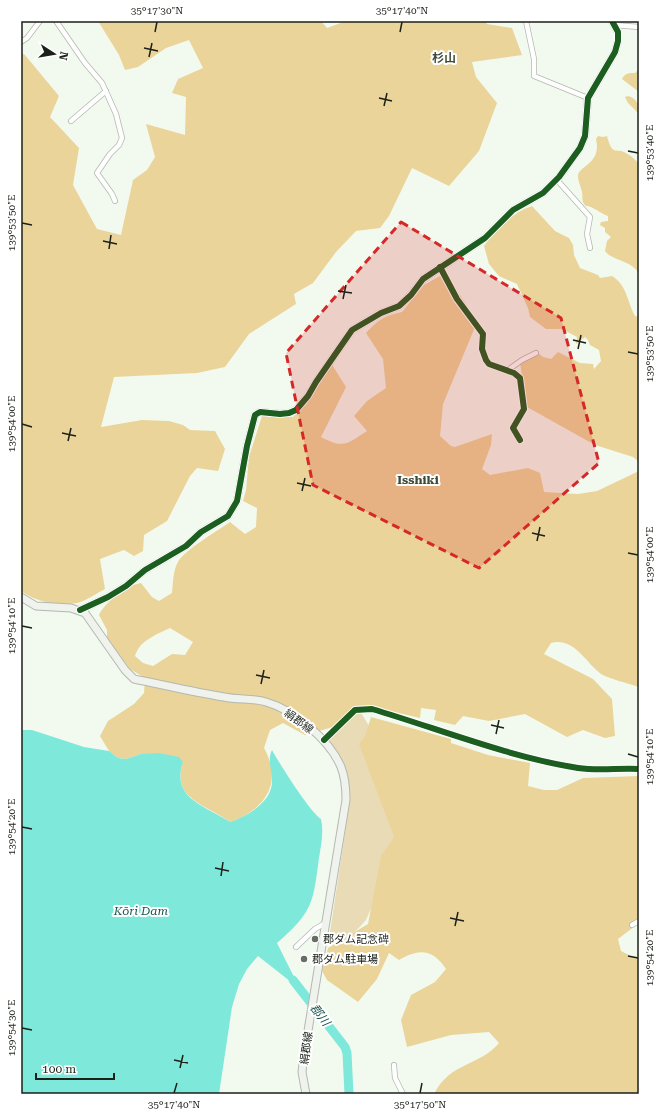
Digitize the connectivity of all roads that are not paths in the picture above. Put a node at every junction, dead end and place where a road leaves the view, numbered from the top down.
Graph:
1 (40, 21) edge
2 (56, 21) edge
3 (526, 21) edge
4 (613, 23) edge
5 (639, 27) edge
6 (21, 42) edge
7 (106, 91) junction
8 (588, 98) junction
9 (71, 121) dead end
10 (557, 180) junction
11 (115, 201) dead end
12 (590, 248) dead end
13 (440, 267) junction
14 (536, 353) dead end
15 (508, 370) junction
16 (520, 440) dead end
17 (21, 597) edge
18 (80, 610) junction
19 (324, 740) junction
20 (639, 769) edge
21 (639, 921) edge
22 (327, 922) junction
23 (632, 925) dead end
24 (296, 947) dead end
25 (394, 1065) dead end
26 (306, 1094) edge
27 (403, 1094) edge

1 - 6 street
2 - 7 street
3 - 8 street
4 - 5 street
4 - 8 street
7 - 9 street
7 - 11 street
8 - 10 street
10 - 12 street
10 - 13 street
13 - 15 street
13 - 18 street
14 - 15 street
15 - 16 street
17 - 18 main road
18 - 19 main road, 絹郡線
19 - 20 street
19 - 22 main road, 絹郡線
21 - 23 street
22 - 24 street
22 - 26 main road, 絹郡線
25 - 27 street

